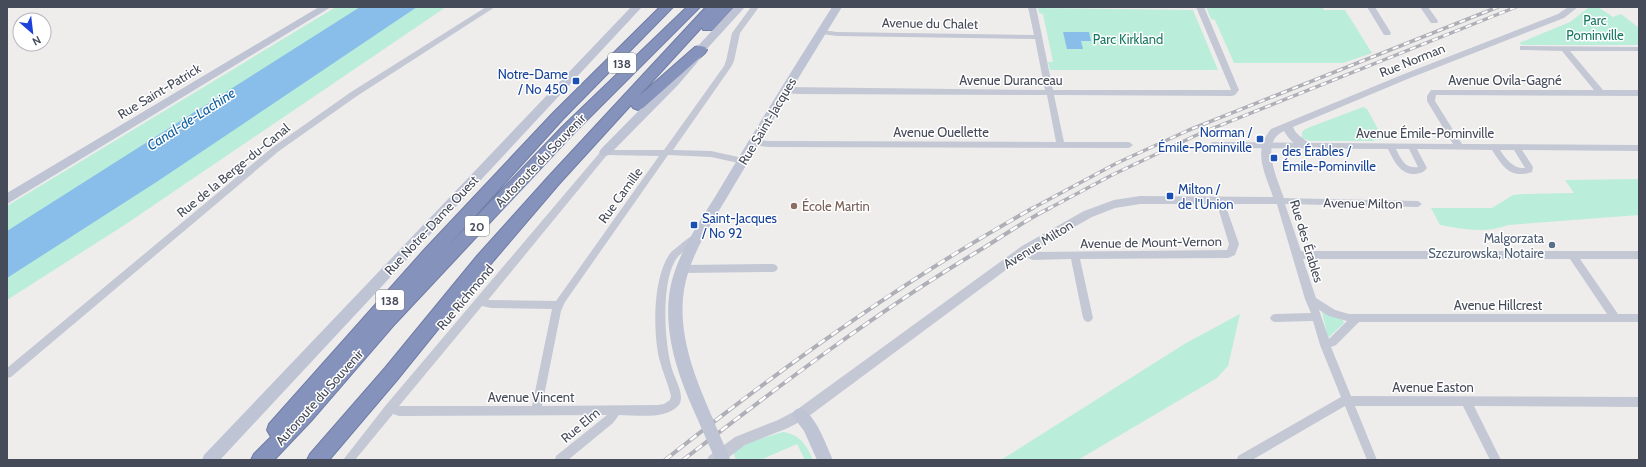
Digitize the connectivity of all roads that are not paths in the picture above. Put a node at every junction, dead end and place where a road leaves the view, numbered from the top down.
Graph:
1 (326, 7) edge
2 (491, 7) edge
3 (637, 7) edge
4 (667, 7) edge
5 (678, 7) edge
6 (694, 7) edge
7 (740, 7) edge
8 (754, 7) edge
9 (837, 7) edge
10 (1032, 7) edge
11 (1200, 7) edge
12 (1371, 7) edge
13 (1424, 7) edge
14 (1574, 7) edge
15 (721, 9) edge
16 (1434, 21) dead end
17 (822, 32) junction
18 (1387, 33) dead end
19 (1038, 37) junction
20 (1523, 48) dead end
21 (1564, 48) junction
22 (1639, 49) edge
23 (700, 50) junction
24 (786, 90) junction
25 (1049, 92) junction
26 (1600, 92) junction
27 (1639, 93) edge
28 (638, 105) junction
29 (1287, 124) junction
30 (753, 142) junction
31 (1061, 145) junction
32 (1129, 145) dead end
33 (1212, 145) dead end
34 (1266, 145) junction
35 (1305, 145) junction
36 (1390, 146) junction
37 (1411, 146) junction
38 (1459, 146) junction
39 (1494, 147) junction
40 (1516, 147) junction
41 (1639, 148) edge
42 (605, 152) junction
43 (666, 153) junction
44 (743, 161) junction
45 (488, 193) junction
46 (7, 199) edge
47 (1220, 201) junction
48 (1280, 201) junction
49 (1418, 204) dead end
50 (698, 236) junction
51 (1023, 252) junction
52 (1296, 255) junction
53 (1573, 255) junction
54 (1639, 255) edge
55 (1075, 256) junction
56 (773, 268) dead end
57 (682, 269) junction
58 (1310, 299) junction
59 (479, 302) junction
60 (558, 305) junction
61 (1315, 317) junction
62 (1088, 318) dead end
63 (1275, 318) dead end
64 (1357, 318) junction
65 (1615, 318) junction
66 (1639, 318) edge
67 (1325, 345) junction
68 (7, 374) edge
69 (391, 374) junction
70 (1347, 401) junction
71 (1466, 401) junction
72 (1639, 402) edge
73 (671, 406) joint
74 (390, 408) junction
75 (616, 410) junction
76 (536, 411) junction
77 (800, 415) junction
78 (210, 460) edge
79 (250, 460) edge
80 (261, 460) edge
81 (316, 460) edge
82 (348, 460) edge
83 (560, 460) edge
84 (714, 460) edge
85 (723, 460) edge
86 (825, 460) edge
87 (1242, 460) edge
88 (1372, 460) edge
89 (1496, 460) edge

1 - 46 main road, Rue Saint-Patrick
2 - 68 street, Rue de la Berge-du-Canal
3 - 78 main road, Rue Notre-Dame Ouest
4 - 45 highway
5 - 45 highway, 138
6 - 80 highway, Autoroute du Souvenir / 20
7 - 23 main road
8 - 43 street, Rue Camille
9 - 17 main road, Rue Saint-Jacques
10 - 19 street
11 - 25 street, Avenue Duranceau
12 - 18 street
13 - 16 street
14 - 29 street, Rue Norman
15 - 28 highway
15 - 69 highway, Autoroute du Souvenir / 20
17 - 19 street, Avenue du Chalet
17 - 24 main road, Rue Saint-Jacques
19 - 25 street
20 - 21 street
21 - 22 street
21 - 26 street
23 - 28 highway
23 - 42 main road
24 - 25 street, Avenue Duranceau
24 - 30 main road, Rue Saint-Jacques
25 - 31 street
26 - 27 street, Avenue Ovila-Gagné
26 - 38 street, Avenue Ovila-Gagné
28 - 69 highway
29 - 34 street, Rue Norman
29 - 35 street
30 - 31 street, Avenue Ouellette
30 - 44 main road, Rue Saint-Jacques
31 - 32 street, Avenue Ouellette
33 - 34 street, Avenue Émile-Pominville
34 - 35 street, Avenue Émile-Pominville
34 - 48 street, Rue des Érables
35 - 36 street, Avenue Émile-Pominville
36 - 37 street, Avenue Émile-Pominville
36 - 37 street
37 - 38 street, Avenue Émile-Pominville
38 - 39 street, Avenue Émile-Pominville
39 - 40 street, Avenue Émile-Pominville
39 - 40 street
40 - 41 street, Avenue Émile-Pominville
42 - 43 street
42 - 59 street, Rue Richmond
43 - 44 street
43 - 60 street, Rue Camille
44 - 50 main road, Rue Saint-Jacques
45 - 79 highway, 138
47 - 48 street, Avenue Milton
47 - 51 street, Avenue Milton
47 - 55 street, Avenue de Mount-Vernon
48 - 49 street, Avenue Milton
48 - 52 street, Rue des Érables
50 - 57 main road, Rue Saint-Jacques
50 - 73 street, Rue Saint-Jacques
51 - 55 street, Avenue de Mount-Vernon
51 - 77 street, Avenue Milton
52 - 53 street
52 - 58 street, Rue des Érables
53 - 54 street
53 - 65 street
55 - 62 street
56 - 57 street
57 - 85 main road, Rue Saint-Jacques, bridge
58 - 61 street, Rue des Érables
58 - 64 street, Avenue Hillcrest
59 - 60 street
59 - 74 street, Rue Richmond
60 - 76 street, Rue Camille
61 - 63 street
61 - 67 street, Rue des Érables
64 - 65 street, Avenue Hillcrest
64 - 67 street
65 - 66 street, Avenue Hillcrest
67 - 70 street, Rue des Érables
69 - 81 highway, Autoroute du Souvenir / 20
70 - 71 street, Avenue Easton
70 - 87 street, Avenue Easton
70 - 88 street, Rue des Érables
71 - 72 street, Avenue Easton
71 - 89 street
73 - 75 street, Avenue Vincent
74 - 76 street, Avenue Vincent
74 - 82 street, Rue Richmond
75 - 76 street, Avenue Vincent
75 - 83 street, Rue Elm
77 - 84 street, Avenue Milton
77 - 86 main road

